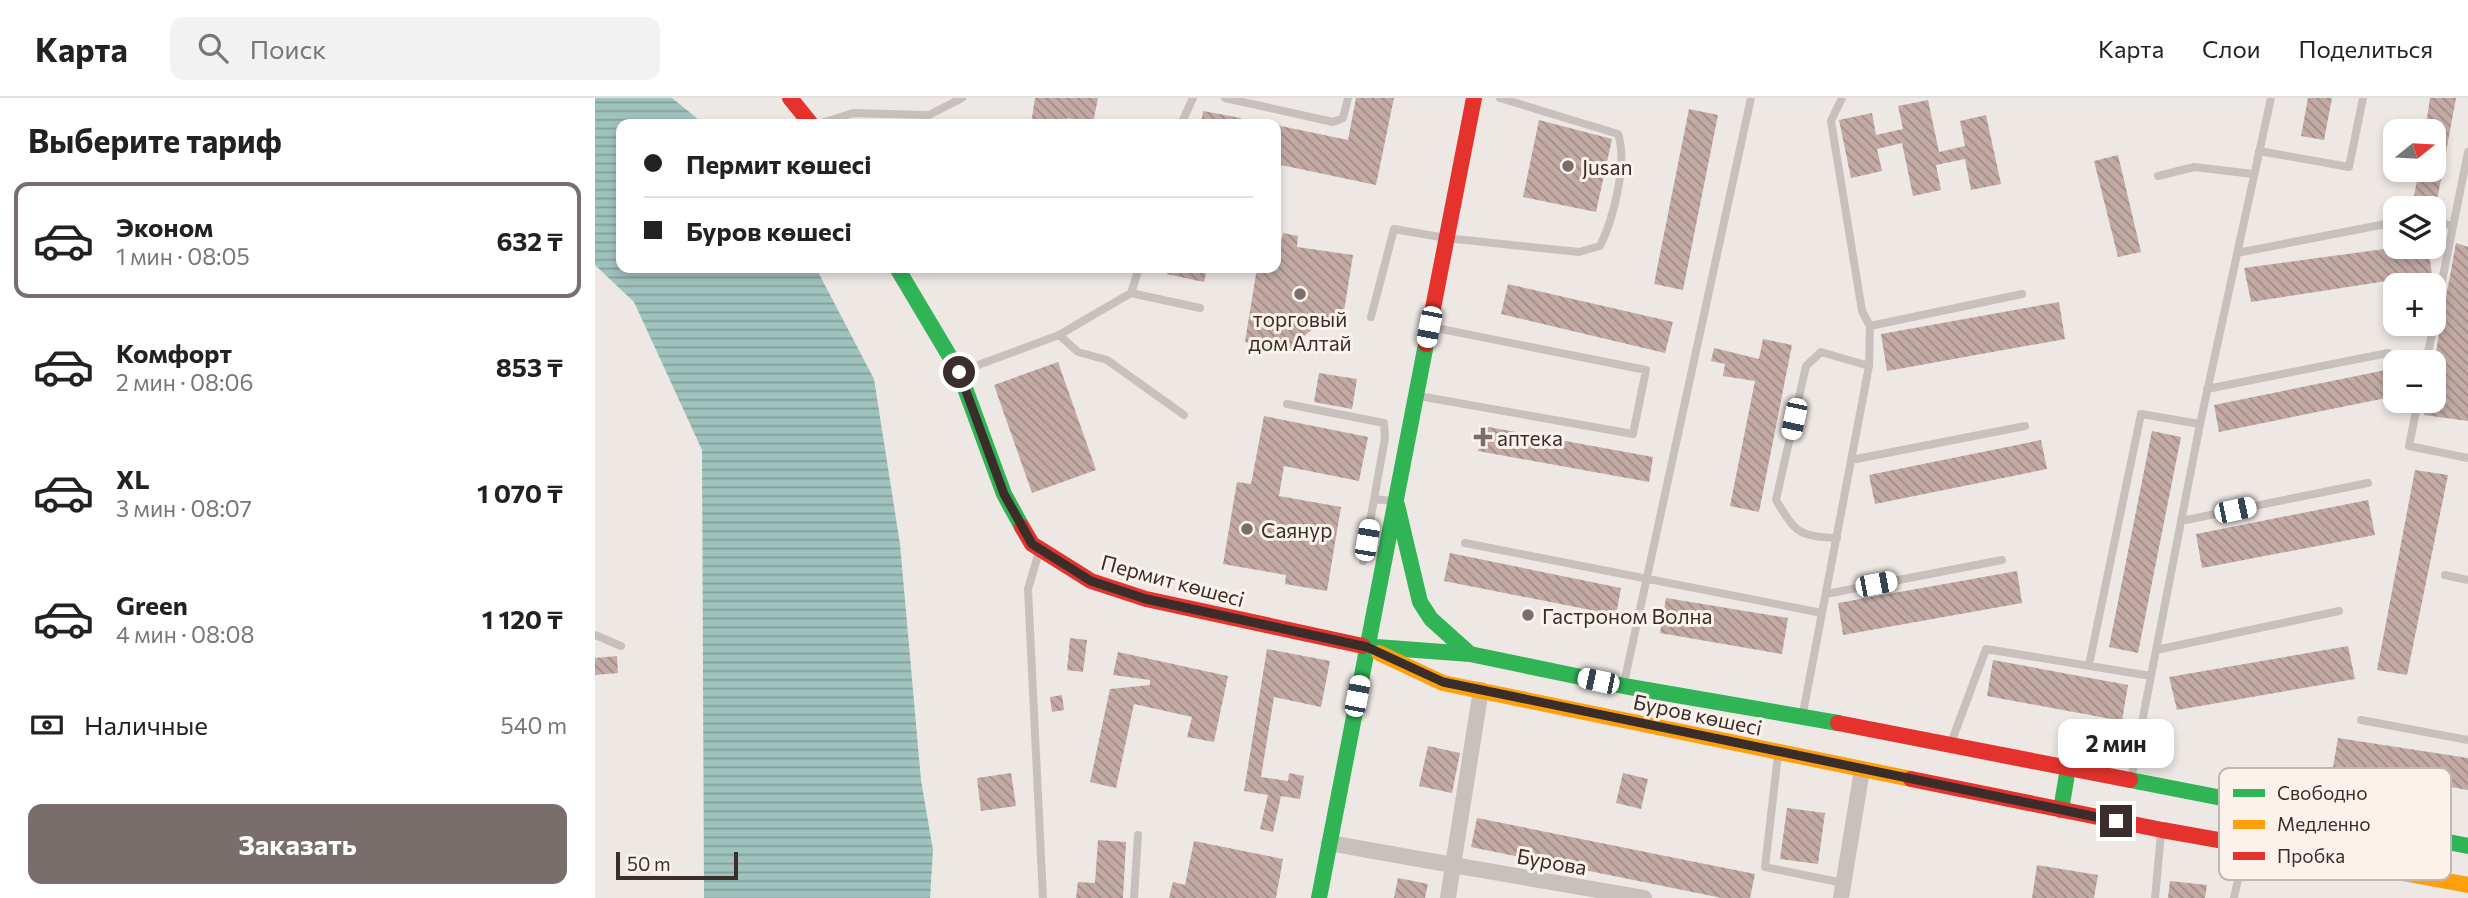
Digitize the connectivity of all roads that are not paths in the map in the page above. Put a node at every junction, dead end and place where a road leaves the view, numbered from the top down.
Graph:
1 (790, 98) edge
2 (962, 98) edge
3 (1193, 98) edge
4 (1225, 98) edge
5 (1348, 98) edge
6 (1474, 98) edge
7 (1500, 98) edge
8 (1752, 98) edge
9 (1842, 98) edge
10 (2271, 98) edge
11 (2363, 98) edge
12 (807, 119) edge
13 (834, 119) edge
14 (1183, 119) edge
15 (2259, 151) junction
16 (2468, 152) edge
17 (2253, 174) junction
18 (2158, 176) dead end
19 (2446, 224) edge
20 (2383, 225) edge
21 (2453, 226) junction
22 (1446, 238) junction
23 (2237, 253) junction
24 (900, 273) edge
25 (1137, 273) edge
26 (2444, 273) edge
27 (1131, 293) junction
28 (2022, 295) dead end
29 (1200, 308) dead end
30 (1371, 317) dead end
31 (1870, 326) junction
32 (1429, 327) junction
33 (1059, 335) junction
34 (2383, 354) edge
35 (1869, 366) junction
36 (959, 372) junction
37 (2207, 389) junction
38 (1416, 395) junction
39 (1287, 404) dead end
40 (2416, 413) edge
41 (1184, 415) dead end
42 (2200, 424) junction
43 (2025, 426) dead end
44 (2468, 458) edge
45 (1851, 460) junction
46 (2368, 484) dead end
47 (1374, 499) junction
48 (1395, 502) junction
49 (2181, 521) junction
50 (1837, 538) junction
51 (1465, 543) dead end
52 (1040, 549) junction
53 (2002, 560) dead end
54 (1363, 561) dead end
55 (2445, 575) dead end
56 (1646, 578) junction
57 (2468, 580) edge
58 (1826, 594) junction
59 (2339, 611) dead end
60 (1822, 614) junction
61 (595, 635) edge
62 (621, 646) dead end
63 (1367, 647) junction
64 (2156, 650) junction
65 (1469, 654) junction
66 (2089, 665) junction
67 (2151, 676) junction
68 (1623, 686) junction
69 (1481, 690) junction
70 (1803, 716) junction
71 (2361, 720) dead end
72 (2468, 740) edge
73 (1949, 746) junction
74 (1779, 752) junction
75 (2068, 768) junction
76 (1862, 770) junction
77 (2131, 779) junction
78 (2219, 796) edge
79 (2061, 810) junction
80 (2162, 830) junction
81 (1138, 835) dead end
82 (2219, 841) edge
83 (1329, 843) junction
84 (1453, 865) junction
85 (2238, 880) edge
86 (2439, 880) edge
87 (2468, 885) edge
88 (1842, 890) edge
89 (1622, 896) edge
90 (1043, 898) edge
91 (1134, 898) edge
92 (1318, 898) edge
93 (1448, 898) edge
94 (1644, 898) edge
95 (2155, 898) edge
96 (2234, 898) edge

1 - 12 main road
2 - 13 lane
3 - 14 lane
4 - 5 lane
6 - 22 main road
7 - 22 lane
8 - 56 lane
9 - 31 lane
10 - 15 lane
11 - 15 lane
15 - 17 lane
16 - 21 lane
17 - 18 lane
17 - 23 lane
19 - 21 lane
20 - 23 lane
21 - 26 lane
22 - 30 lane
22 - 32 main road
23 - 37 lane
24 - 36 main road, Пермит көшесі
25 - 27 lane
27 - 29 lane
27 - 33 lane
28 - 31 lane
31 - 35 lane
32 - 38 main road
32 - 38 lane
33 - 36 lane
33 - 41 lane
34 - 37 lane
35 - 45 lane
35 - 50 lane
36 - 52 main road, Пермит көшесі
37 - 42 lane
38 - 48 main road
39 - 47 lane
40 - 44 lane
42 - 49 lane
42 - 66 lane
43 - 45 lane
45 - 50 lane
46 - 49 lane
47 - 48 lane
47 - 54 lane
48 - 63 main road
48 - 65 main road
49 - 64 lane
50 - 58 lane
51 - 56 lane
52 - 63 main road, Пермит көшесі
52 - 90 lane
53 - 58 lane
55 - 57 lane
56 - 60 lane
56 - 68 lane
58 - 60 lane
59 - 64 lane
60 - 70 lane
61 - 62 lane
63 - 65 main road, Буров көшесі
63 - 69 main road, Буров көшесі
63 - 83 main road
64 - 67 lane
65 - 68 main road, Буров көшесі
66 - 67 lane
66 - 73 lane
67 - 77 lane
68 - 70 main road, Буров көшесі
69 - 74 main road, Буров көшесі
69 - 84 street
70 - 73 main road, Буров көшесі
71 - 72 lane
73 - 75 main road, Буров көшесі
74 - 76 main road, Буров көшесі
74 - 88 lane
75 - 77 main road, Буров көшесі
75 - 79 main road
76 - 79 main road, Буров көшесі
76 - 88 street
77 - 78 main road, Буров көшесі
79 - 80 main road, Буров көшесі
80 - 82 main road, Буров көшесі
80 - 95 lane
81 - 91 lane
83 - 84 street, Бурова
83 - 92 main road
84 - 89 street, Бурова
84 - 93 street
85 - 96 lane
86 - 87 main road, Буров көшесі
89 - 94 street, Бурова

